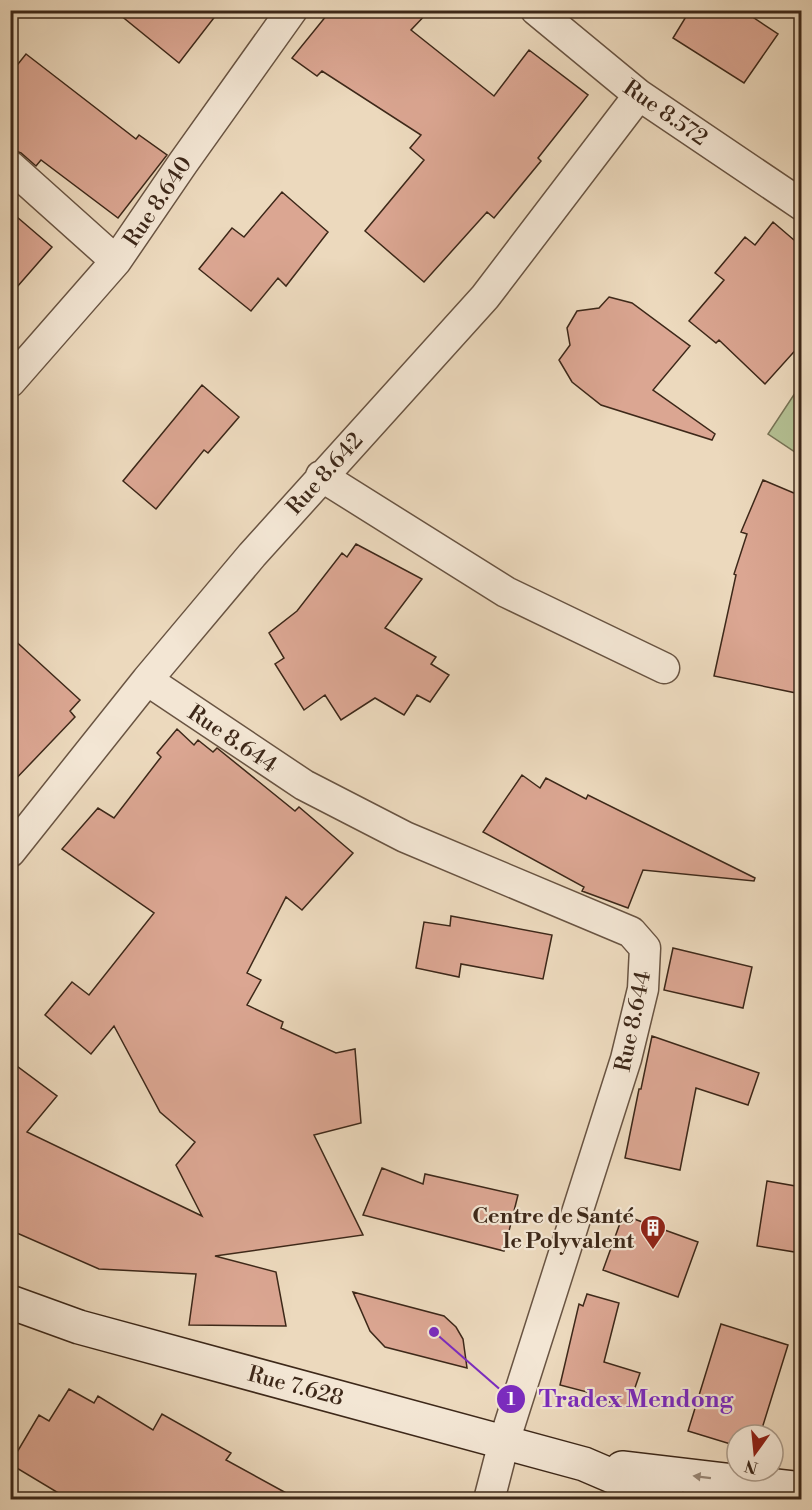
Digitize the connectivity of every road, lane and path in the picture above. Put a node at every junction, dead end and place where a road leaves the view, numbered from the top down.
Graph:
1 (292, 10) edge
2 (536, 10) edge
3 (639, 95) junction
4 (10, 166) edge
5 (801, 205) edge
6 (116, 261) junction
7 (10, 382) edge
8 (321, 476) junction
9 (664, 668) dead end
10 (147, 680) junction
11 (10, 852) edge
12 (10, 1302) edge
13 (504, 1442) junction
14 (584, 1464) junction
15 (801, 1489) edge
16 (489, 1500) edge
17 (668, 1500) edge

1 - 6 street, Rue 8.640
2 - 3 street, Rue 8.572
3 - 5 street, Rue 8.572
3 - 8 street, Rue 8.642
4 - 6 street
6 - 7 street, Rue 8.640
8 - 9 street
8 - 10 street, Rue 8.642
10 - 11 street, Rue 8.642
10 - 13 street, Rue 8.644
12 - 13 main road, Rue 7.628
13 - 14 main road, Rue 7.628
13 - 16 street, Rue 8.644
15 -> 14 main road, Rue 7.628
14 - 17 main road, Rue 7.628

